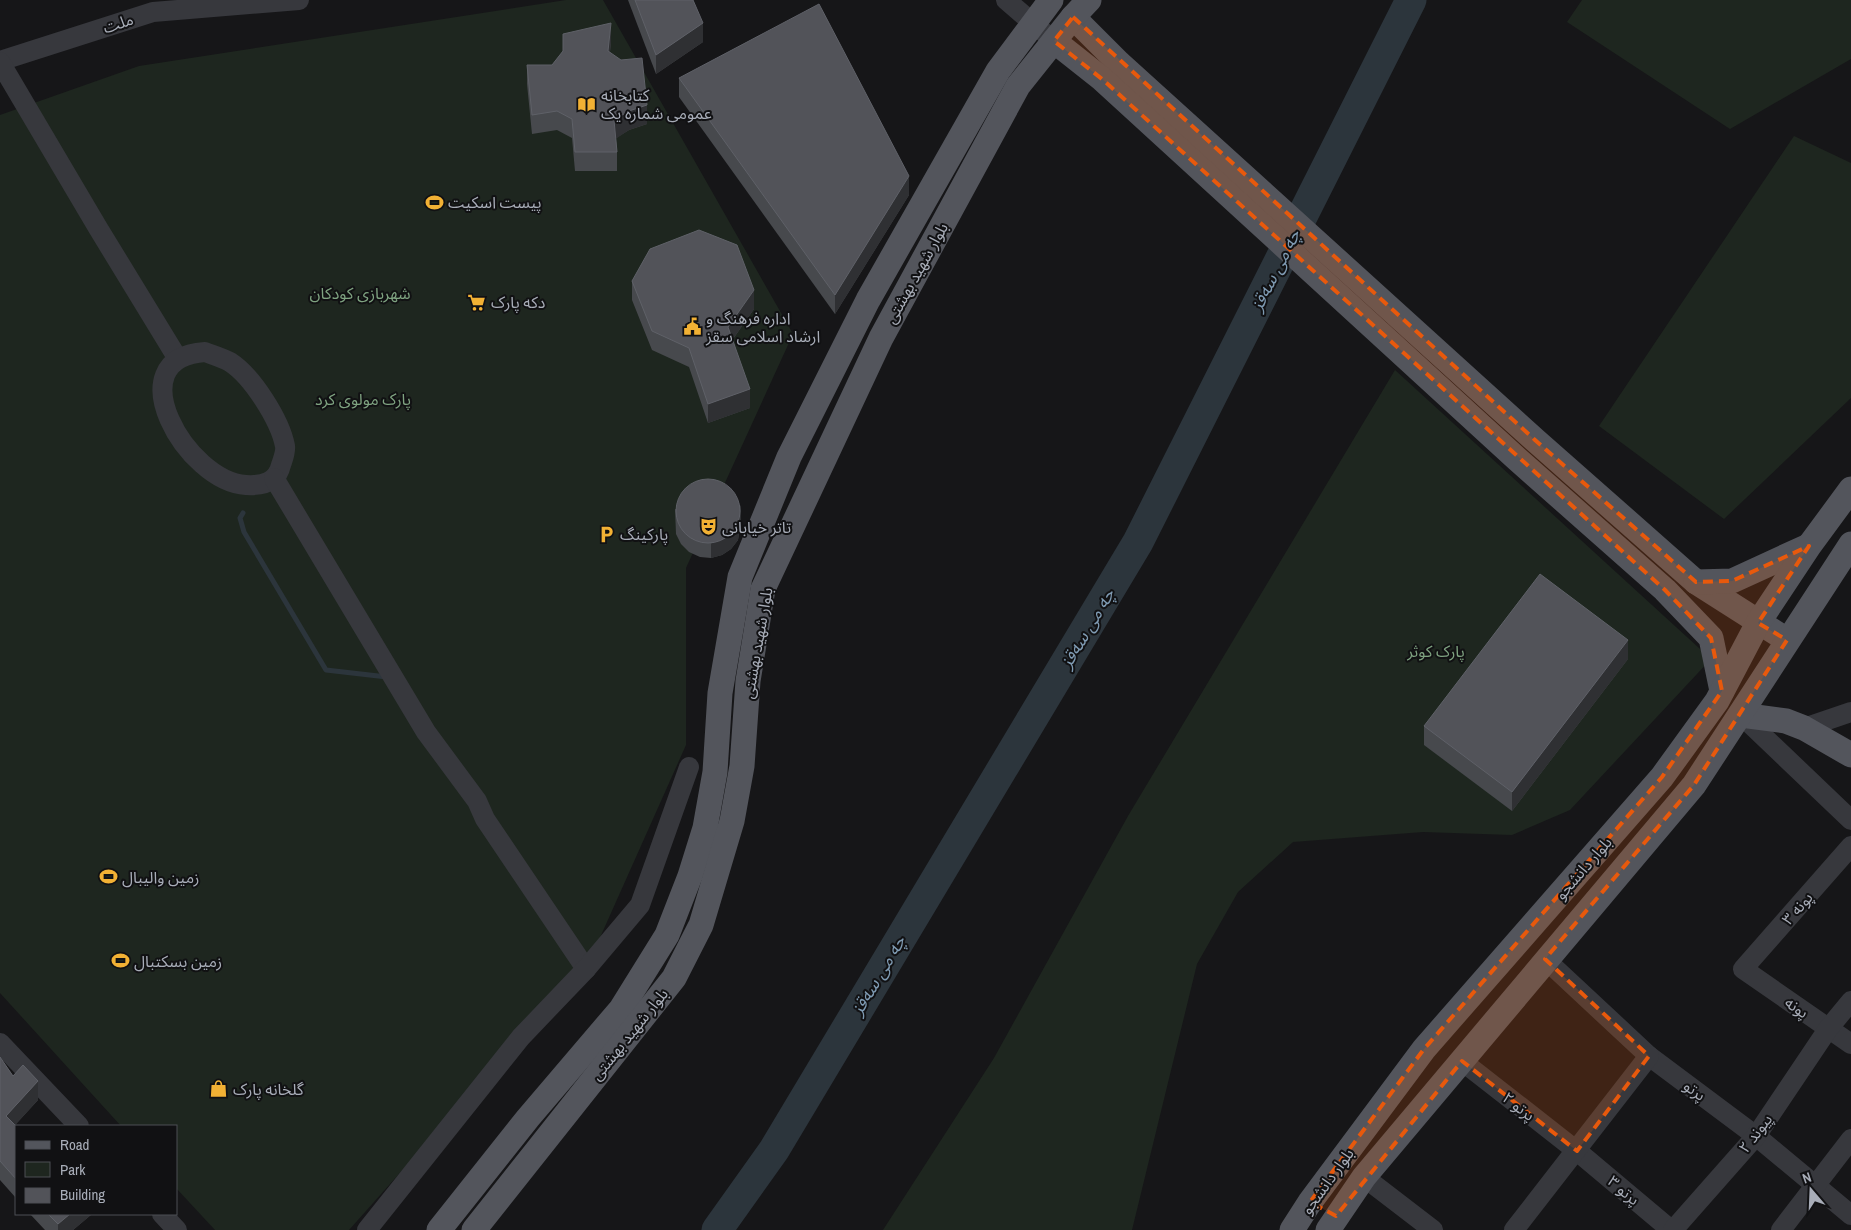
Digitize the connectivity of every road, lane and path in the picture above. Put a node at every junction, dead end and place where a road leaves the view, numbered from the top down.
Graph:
1 (299, 0) edge
2 (1006, 0) edge
3 (1053, 0) edge
4 (152, 6) edge
5 (1081, 8) edge
6 (1033, 24) junction
7 (1054, 41) junction
8 (0, 61) edge
9 (1110, 71) junction
10 (178, 359) junction
11 (274, 478) junction
12 (1851, 489) edge
13 (1851, 544) edge
14 (1808, 546) junction
15 (1696, 582) junction
16 (1758, 623) junction
17 (1787, 640) junction
18 (1722, 691) junction
19 (1851, 712) edge
20 (1741, 715) junction
21 (1804, 728) junction
22 (1851, 755) edge
23 (689, 767) dead end
24 (1851, 820) edge
25 (1851, 846) edge
26 (1545, 959) junction
27 (586, 969) junction
28 (1743, 969) joint
29 (1851, 1000) edge
30 (1828, 1029) junction
31 (0, 1043) edge
32 (1851, 1044) edge
33 (1649, 1056) junction
34 (1462, 1061) junction
35 (78, 1125) edge
36 (1756, 1136) junction
37 (1851, 1139) edge
38 (1576, 1151) junction
39 (1364, 1177) junction
40 (1814, 1186) junction
41 (1310, 1202) junction
42 (163, 1215) edge
43 (1851, 1215) edge
44 (1332, 1223) edge
45 (177, 1230) edge
46 (367, 1230) edge
47 (439, 1230) edge
48 (474, 1230) edge
49 (1292, 1230) edge
50 (1433, 1230) edge
51 (1514, 1230) edge
52 (1672, 1230) edge
53 (1781, 1230) edge

1 - 4 street, ملت
2 - 6 street
3 - 5 street
3 - 6 main road, بلوار شهید بهشتی
4 - 8 street, ملت
5 - 7 main road, بلوار شهید بهشتی
5 - 9 main road
6 - 7 street
6 - 47 main road, بلوار شهید بهشتی
7 - 9 main road
7 - 48 main road, بلوار شهید بهشتی
8 - 10 street
9 - 15 main road
9 - 18 main road
10 - 11 street
10 - 11 street
11 - 27 street
12 - 14 main road, بلوار دانشجو
13 - 17 main road, بلوار دانشجو
14 - 15 main road
14 - 16 main road, بلوار دانشجو
15 - 16 main road
16 - 17 main road
16 - 18 main road, بلوار دانشجو
17 - 20 main road, بلوار دانشجو
18 - 41 main road, بلوار دانشجو
19 - 21 street
20 - 21 main road
20 - 24 street
20 - 26 main road, بلوار دانشجو
21 - 22 main road
23 - 27 street
25 - 28 street, پونه ۳
26 - 33 street, پرتو
26 - 34 main road, بلوار دانشجو
27 - 46 street
28 - 30 street, پونه
29 - 30 street, پیوند ۲
30 - 32 street, پونه
30 - 36 street, پیوند ۲
31 - 35 street
33 - 36 street, پرتو
33 - 38 street
34 - 38 street, پرتو ۲
34 - 39 main road, بلوار دانشجو
36 - 40 street, پرتو
36 - 52 street, پیوند ۲
37 - 40 street
38 - 51 street
38 - 52 street, پرتو ۳
39 - 44 main road, بلوار دانشجو
39 - 50 street
40 - 43 street, پرتو
40 - 53 street
41 - 44 main road
41 - 49 main road, بلوار دانشجو
42 - 45 street

